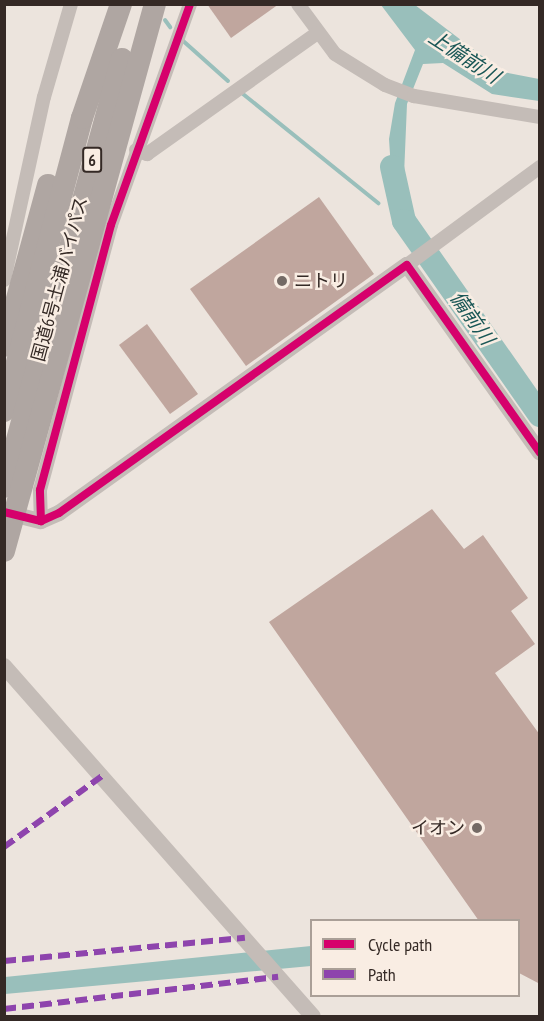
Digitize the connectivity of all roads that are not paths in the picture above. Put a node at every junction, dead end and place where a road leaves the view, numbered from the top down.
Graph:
1 (71, 4) edge
2 (107, 4) edge
3 (121, 4) edge
4 (143, 4) edge
5 (155, 4) edge
6 (190, 4) edge
7 (297, 4) edge
8 (316, 33) junction
9 (540, 117) edge
10 (136, 150) junction
11 (540, 167) edge
12 (8, 253) edge
13 (412, 261) junction
14 (4, 280) edge
15 (40, 316) junction
16 (5, 339) edge
17 (4, 411) edge
18 (540, 453) edge
19 (4, 487) edge
20 (9, 513) edge
21 (42, 521) junction
22 (4, 550) edge
23 (4, 666) edge
24 (313, 1017) edge

1 - 12 street
2 - 16 highway
3 - 15 highway, 国道6号土浦バイパス / 6
4 - 15 highway, 国道6号土浦バイパス / 6
5 - 20 highway
6 - 10 street
7 - 8 street
8 - 9 street
8 - 10 street
10 - 21 street
11 - 13 street
12 - 14 street
13 - 18 street
13 - 21 street
15 - 17 highway, 国道6号土浦バイパス / 6
15 - 19 highway, 国道6号土浦バイパス / 6
20 - 21 street
20 - 22 highway
23 - 24 street

